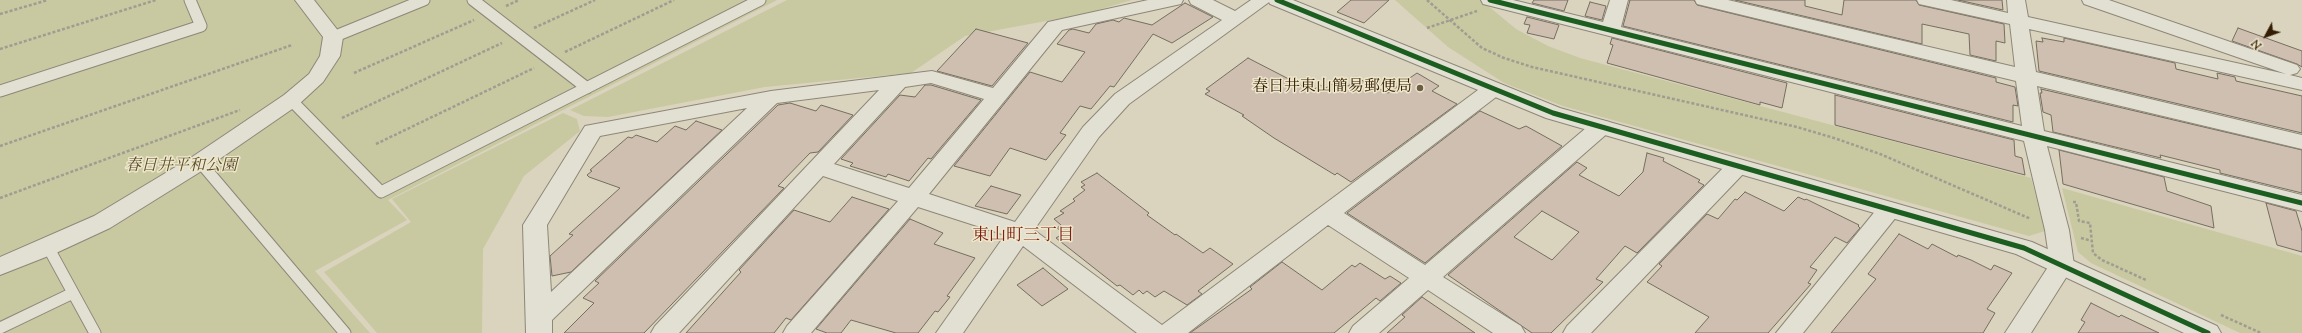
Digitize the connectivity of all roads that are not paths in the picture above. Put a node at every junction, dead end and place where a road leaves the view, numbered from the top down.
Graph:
1 (190, 0) edge
2 (304, 0) edge
3 (422, 0) edge
4 (473, 0) edge
5 (760, 0) edge
6 (1174, 0) edge
7 (1198, 0) edge
8 (1264, 0) edge
9 (1277, 0) edge
10 (1490, 0) edge
11 (1619, 0) edge
12 (1704, 0) edge
13 (1926, 0) edge
14 (2016, 0) edge
15 (2092, 0) edge
16 (1236, 19) junction
17 (2018, 20) junction
18 (1610, 30) junction
19 (333, 38) junction
20 (2302, 74) edge
21 (2027, 77) junction
22 (899, 81) junction
23 (2302, 84) edge
24 (587, 88) junction
25 (1493, 89) junction
26 (0, 91) edge
27 (771, 96) junction
28 (997, 96) junction
29 (292, 100) junction
30 (1601, 127) junction
31 (2034, 137) junction
32 (2302, 142) edge
33 (200, 162) junction
34 (819, 167) junction
35 (1737, 167) junction
36 (915, 196) junction
37 (2302, 204) edge
38 (1889, 210) junction
39 (1328, 214) junction
40 (1022, 232) junction
41 (48, 247) junction
42 (2062, 265) junction
43 (0, 266) edge
44 (1426, 277) junction
45 (73, 293) junction
46 (2213, 323) edge
47 (540, 325) edge
48 (0, 328) edge
49 (957, 330) edge
50 (90, 331) edge
51 (345, 333) edge
52 (664, 333) edge
53 (796, 333) edge
54 (1155, 333) edge
55 (1170, 333) edge
56 (1362, 333) edge
57 (1512, 333) edge
58 (1576, 333) edge
59 (1789, 333) edge
60 (2018, 333) edge

1 - 26 lane
2 - 19 street
3 - 19 lane
4 - 24 lane
5 - 24 lane
6 - 28 street
7 - 16 street
8 - 16 street
9 - 25 street
10 - 18 street
11 - 18 street
12 - 21 street
13 - 17 street
14 - 17 street
15 - 20 street
16 - 40 street
17 - 21 street
17 - 23 street
18 - 31 street
19 - 29 street
21 - 31 street
21 - 32 street
22 - 27 street
22 - 28 street
22 - 34 street
24 - 29 lane
25 - 30 street
25 - 39 street
27 - 47 street
27 - 47 street
28 - 36 street
29 - 33 street
30 - 35 street
30 - 44 street
31 - 37 street
31 - 42 street
33 - 41 street
33 - 51 lane
34 - 36 street
34 - 52 street
35 - 38 street
35 - 58 street
36 - 40 street
36 - 53 street
38 - 42 street
38 - 59 street
39 - 44 street
39 - 55 street
40 - 49 street
40 - 54 street
41 - 43 street
41 - 45 lane
42 - 46 street
42 - 60 street
44 - 56 street
44 - 57 street
45 - 48 lane
45 - 50 lane

